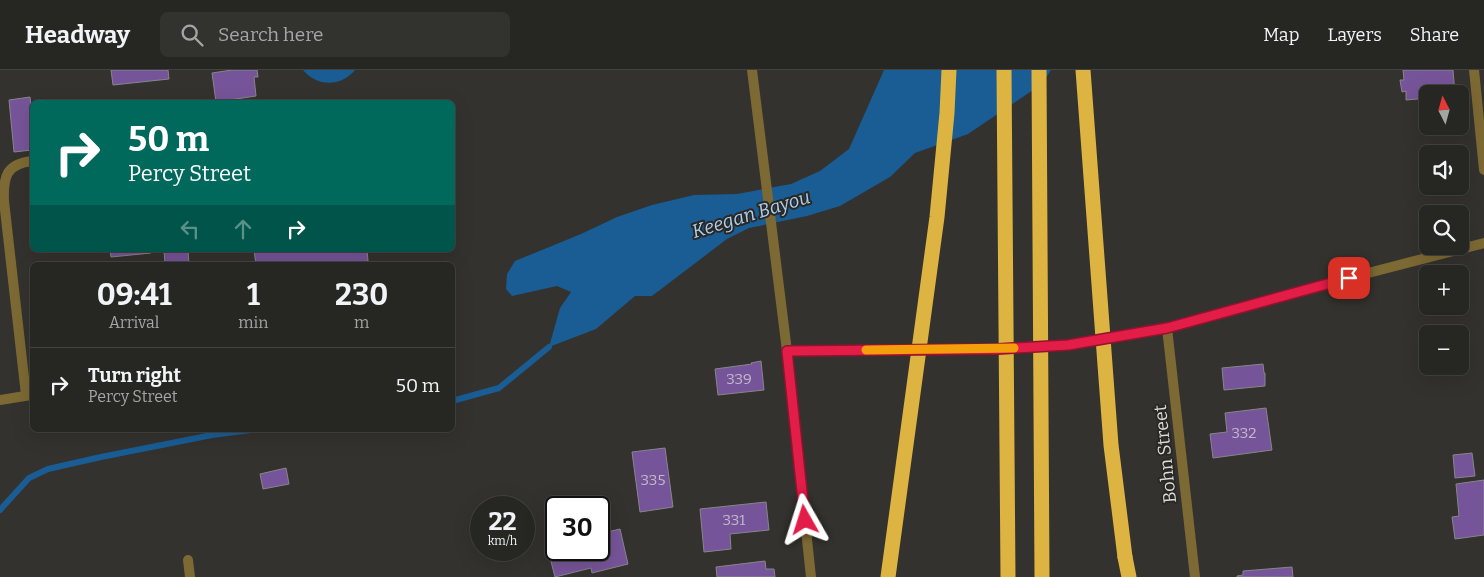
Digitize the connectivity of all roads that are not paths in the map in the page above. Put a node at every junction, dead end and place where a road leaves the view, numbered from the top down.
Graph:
1 (752, 70) edge
2 (950, 70) edge
3 (1004, 70) edge
4 (1039, 70) edge
5 (1083, 70) edge
6 (1474, 70) edge
7 (30, 162) edge
8 (1484, 170) edge
9 (1484, 243) edge
10 (1167, 328) junction
11 (787, 351) junction
12 (29, 395) edge
13 (0, 400) edge
14 (188, 560) dead end
15 (190, 577) edge
16 (811, 577) edge
17 (888, 577) edge
18 (1008, 577) edge
19 (1042, 577) edge
20 (1130, 577) edge
21 (1195, 577) edge

1 - 11 street
2 - 17 highway, bridge
3 - 18 highway, bridge
4 - 19 highway, bridge
5 - 20 highway, bridge
6 - 8 street
7 - 12 street
9 - 10 street
10 - 11 street
10 - 21 street, Bohn Street
11 - 16 street
12 - 13 street
14 - 15 street

